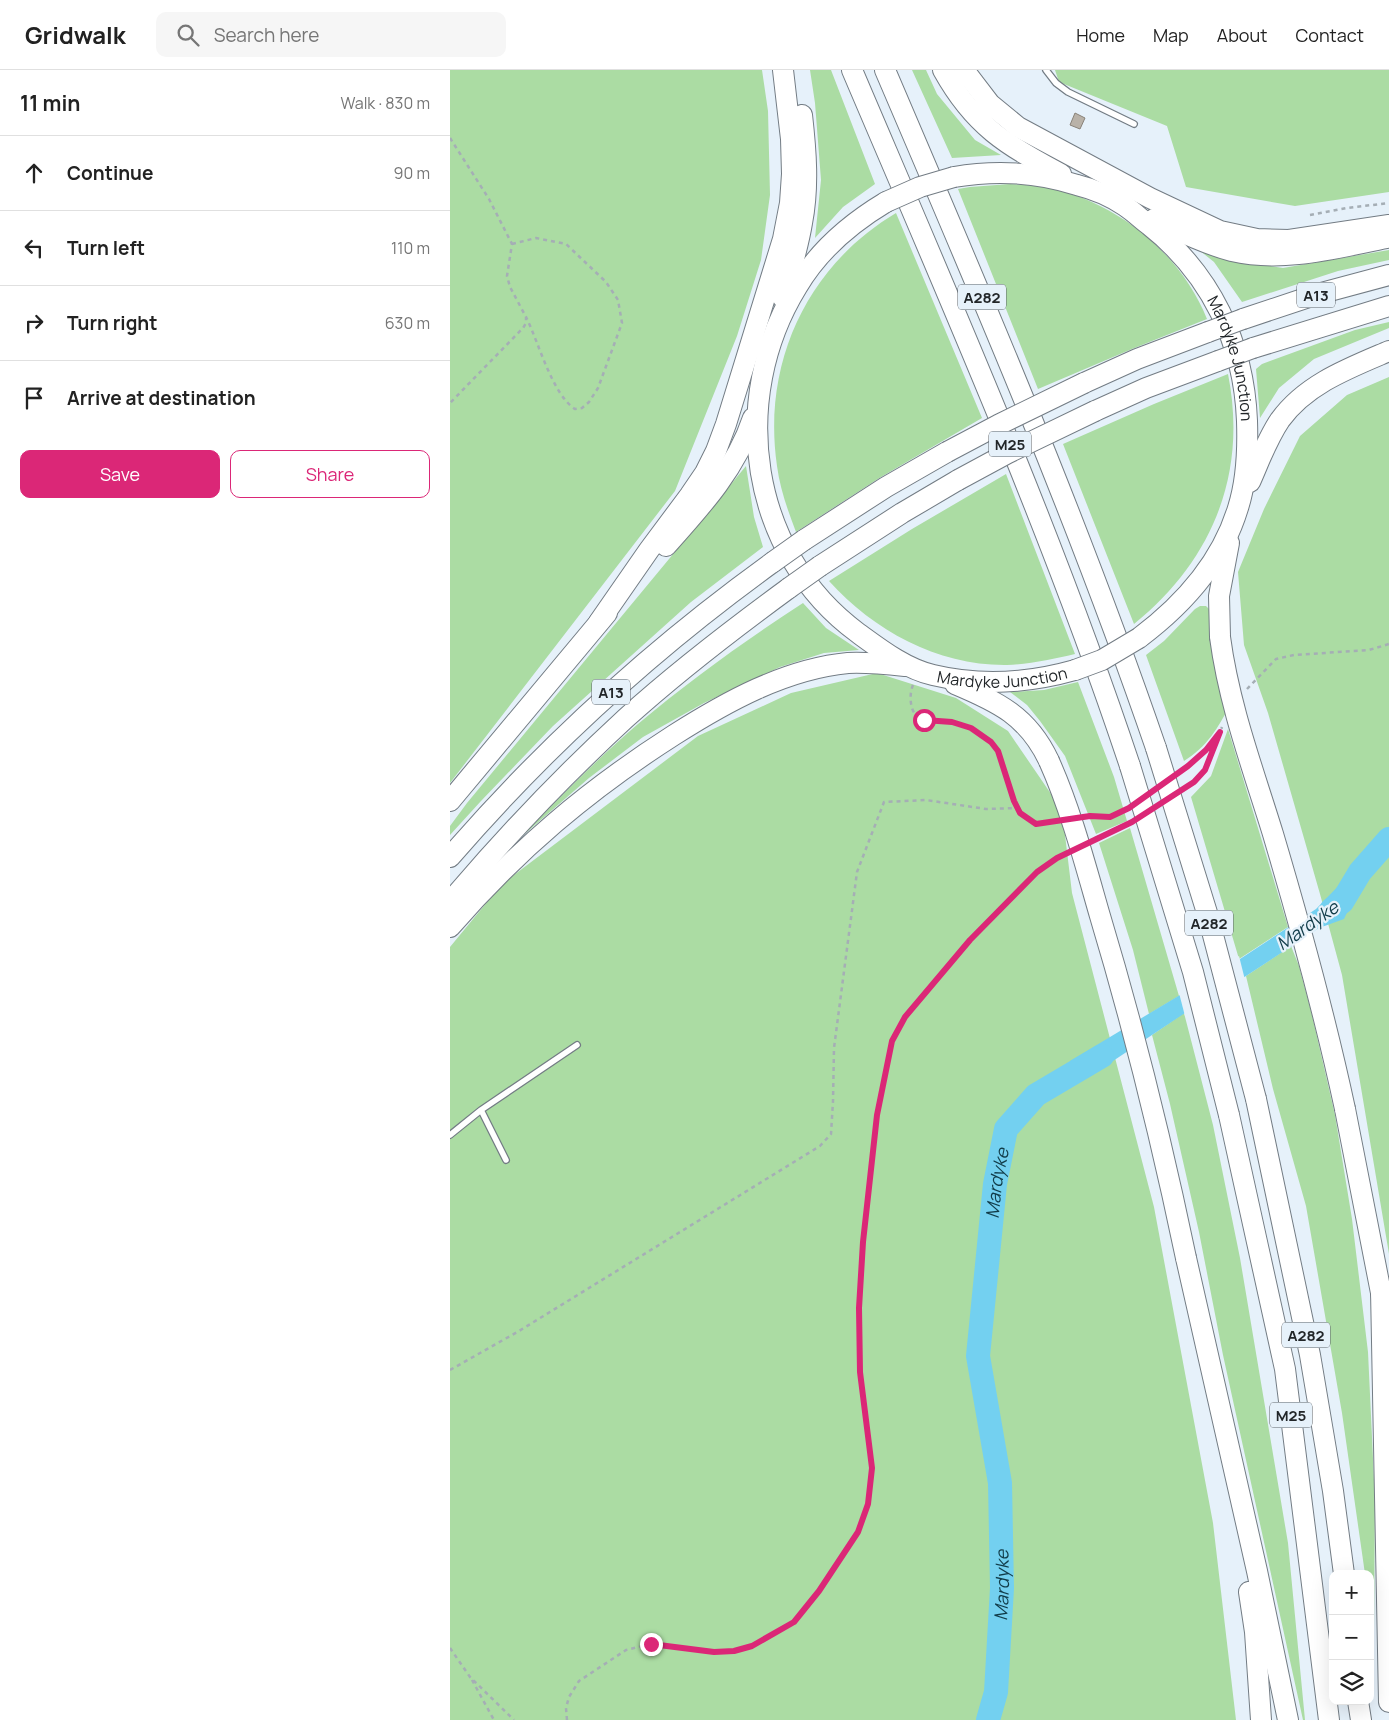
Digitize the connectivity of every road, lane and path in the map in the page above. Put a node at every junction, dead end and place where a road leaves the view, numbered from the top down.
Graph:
1 (783, 70) edge
2 (796, 70) edge
3 (852, 70) edge
4 (885, 70) edge
5 (943, 70) edge
6 (964, 70) edge
7 (1046, 70) edge
8 (1134, 124) dead end
9 (450, 138) edge
10 (1101, 194) junction
11 (1389, 203) edge
12 (1125, 206) junction
13 (1310, 215) dead end
14 (1389, 225) edge
15 (1389, 238) edge
16 (512, 244) junction
17 (1389, 275) edge
18 (1389, 306) edge
19 (526, 317) junction
20 (774, 334) junction
21 (1389, 350) edge
22 (450, 403) edge
23 (757, 406) junction
24 (1237, 512) junction
25 (599, 622) junction
26 (1389, 644) edge
27 (920, 670) junction
28 (1246, 689) dead end
29 (1224, 721) dead end
30 (1220, 732) junction
31 (1181, 772) dead end
32 (1179, 792) dead end
33 (450, 801) edge
34 (1017, 808) junction
35 (1129, 808) dead end
36 (1081, 818) dead end
37 (1064, 821) dead end
38 (1132, 822) dead end
39 (1090, 841) dead end
40 (1065, 854) dead end
41 (450, 857) edge
42 (450, 902) edge
43 (450, 927) edge
44 (577, 1045) dead end
45 (481, 1110) junction
46 (450, 1134) edge
47 (506, 1160) dead end
48 (1381, 1290) junction
49 (1389, 1337) edge
50 (450, 1370) edge
51 (1225, 1429) junction
52 (1343, 1570) edge
53 (450, 1648) edge
54 (470, 1677) junction
55 (1389, 1702) edge
56 (1358, 1705) edge
57 (494, 1720) edge
58 (514, 1720) edge
59 (567, 1720) edge
60 (1261, 1720) edge
61 (1288, 1720) edge
62 (1329, 1720) edge
63 (1360, 1720) edge

1 - 25 highway
2 - 20 highway
3 - 62 highway, M25, bridge
4 - 52 highway, A282, bridge
5 - 10 highway
6 - 14 highway
7 - 8 lane
9 - 16 path
10 - 12 highway, Mardyke Junction
10 - 20 highway, Mardyke Junction, bridge
11 - 13 path
12 - 15 highway
12 - 24 highway, Mardyke Junction
16 - 19 path
16 - 19 path
17 - 41 highway, A13, bridge
18 - 42 highway, A13, bridge
19 - 22 path
20 - 23 highway, Mardyke Junction
21 - 24 highway
23 - 25 highway
23 - 27 highway, Mardyke Junction
24 - 27 highway, Mardyke Junction, bridge
24 - 48 highway, bridge
25 - 33 highway
26 - 28 path
27 - 34 path
27 - 43 highway
27 - 51 highway, bridge
29 - 30 path
30 - 31 path
30 - 32 path
34 - 37 path
34 - 50 path
35 - 36 path
38 - 39 path
40 - 59 path
44 - 45 lane
45 - 46 lane
45 - 47 lane
48 - 49 highway
48 - 55 highway
51 - 60 highway
51 - 61 highway
53 - 54 path
54 - 57 path
54 - 58 path
56 - 63 highway

